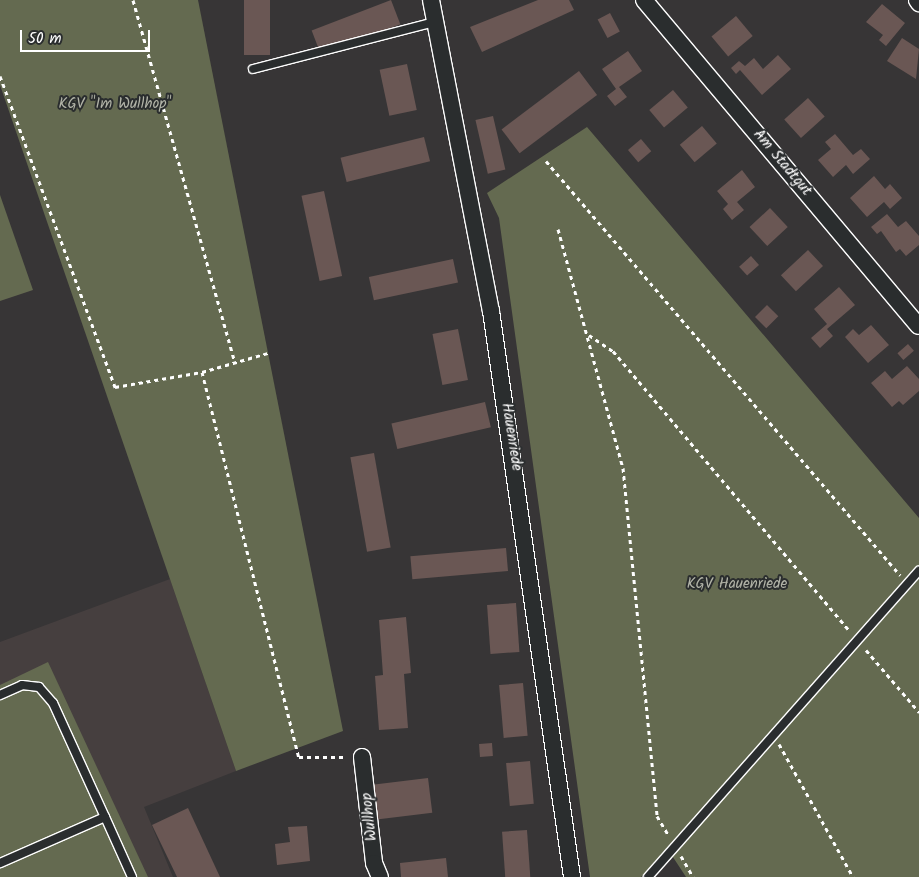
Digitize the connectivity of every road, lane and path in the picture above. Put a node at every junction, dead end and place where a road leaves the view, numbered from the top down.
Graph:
1 (133, 0) edge
2 (431, 0) edge
3 (644, 0) edge
4 (436, 22) junction
5 (253, 69) dead end
6 (0, 76) edge
7 (546, 161) dead end
8 (558, 229) dead end
9 (919, 326) edge
10 (588, 335) junction
11 (268, 353) dead end
12 (235, 362) junction
13 (202, 372) junction
14 (919, 571) edge
15 (907, 584) junction
16 (857, 639) junction
17 (0, 695) edge
18 (919, 712) edge
19 (773, 734) junction
20 (362, 757) joint
21 (105, 817) junction
22 (675, 847) junction
23 (0, 863) edge
24 (132, 877) edge
25 (380, 877) edge
26 (572, 877) edge
27 (648, 877) edge
28 (693, 877) edge
29 (853, 877) edge

1 - 12 path
2 - 4 street, Hauenriede
3 - 9 street, Am Stadtgut
4 - 5 lane
4 - 26 street, Hauenriede
6 - 13 path
7 - 15 path
8 - 10 path
10 - 16 path
10 - 22 path
11 - 12 path
12 - 13 path
13 - 20 path
14 - 15 lane
15 - 16 lane
16 - 18 path
16 - 19 lane
17 - 21 lane
19 - 22 lane
19 - 29 path
20 - 25 street, Wullhop
21 - 23 lane
21 - 24 lane
22 - 27 lane
22 - 28 path

